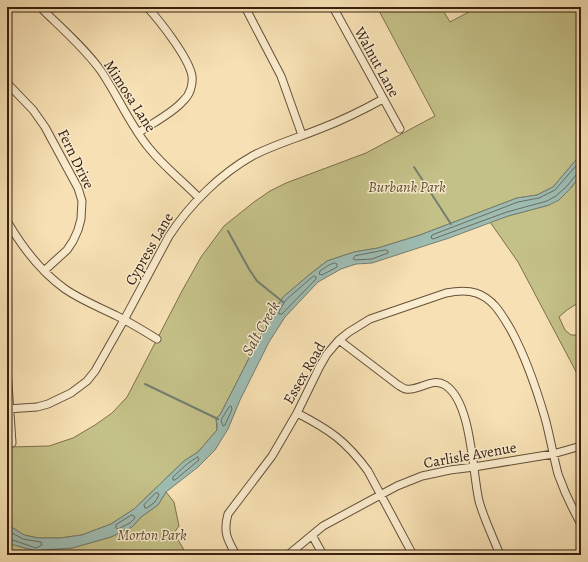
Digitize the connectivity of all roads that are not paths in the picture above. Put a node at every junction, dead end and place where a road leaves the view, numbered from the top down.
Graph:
1 (40, 7) edge
2 (148, 7) edge
3 (245, 7) edge
4 (332, 7) edge
5 (7, 83) edge
6 (383, 99) junction
7 (400, 129) dead end
8 (138, 133) junction
9 (302, 135) junction
10 (199, 198) junction
11 (7, 221) edge
12 (44, 271) junction
13 (124, 320) junction
14 (157, 339) dead end
15 (339, 340) junction
16 (7, 369) edge
17 (8, 409) edge
18 (297, 413) junction
19 (12, 443) dead end
20 (581, 446) edge
21 (553, 454) junction
22 (474, 467) junction
23 (381, 495) junction
24 (581, 524) edge
25 (312, 535) junction
26 (236, 555) edge
27 (288, 555) edge
28 (323, 555) edge
29 (413, 555) edge
30 (500, 555) edge

1 - 8 street, Mimosa Lane
2 - 8 street
3 - 9 street
4 - 6 street, Walnut Lane
5 - 12 street, Fern Drive
6 - 7 street, Walnut Lane
6 - 9 street, Cypress Lane
8 - 10 street, Mimosa Lane
9 - 10 street, Cypress Lane
10 - 13 street, Cypress Lane
11 - 12 street
12 - 13 street
13 - 14 street
13 - 17 street, Cypress Lane
15 - 18 street, Essex Road
15 - 21 street, Essex Road
15 - 22 street
16 - 17 street
17 - 19 street
18 - 23 street
18 - 26 street, Essex Road
20 - 21 street, Carlisle Avenue
21 - 22 street, Carlisle Avenue
21 - 24 street, Essex Road
22 - 23 street, Carlisle Avenue
22 - 30 street
23 - 25 street, Carlisle Avenue
23 - 29 street
25 - 27 street, Carlisle Avenue
25 - 28 street

